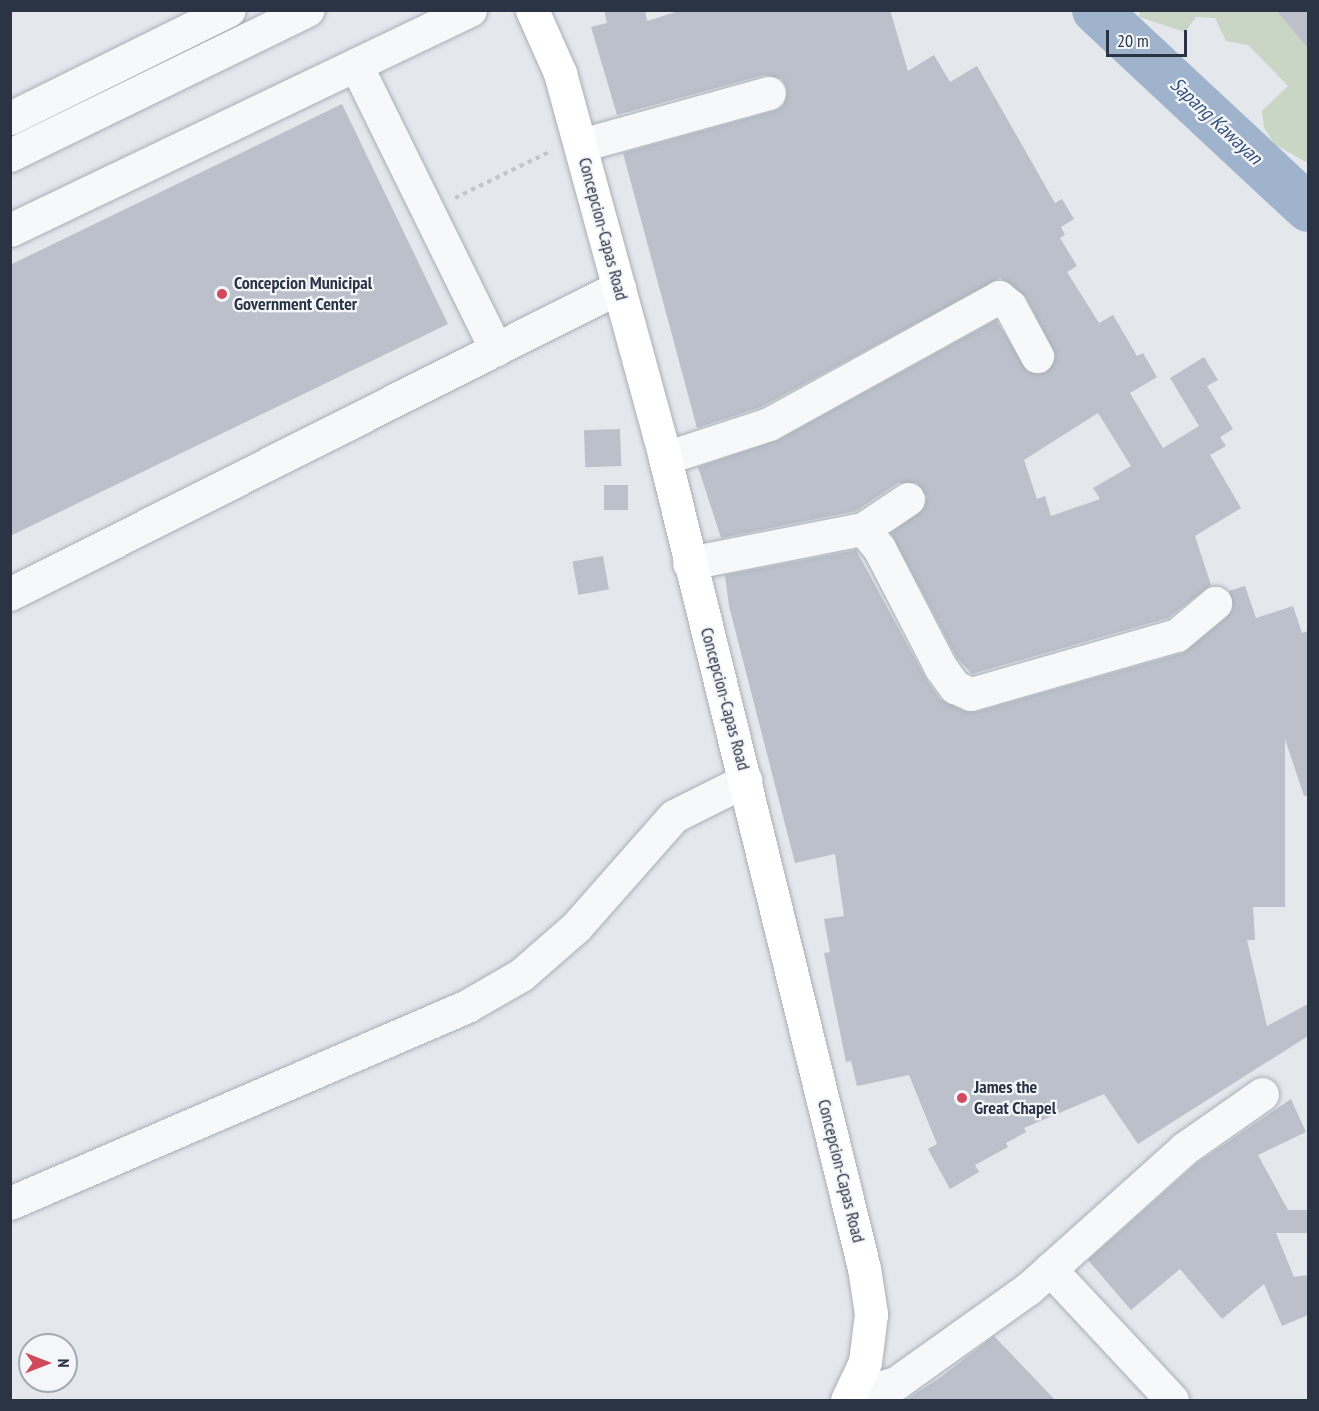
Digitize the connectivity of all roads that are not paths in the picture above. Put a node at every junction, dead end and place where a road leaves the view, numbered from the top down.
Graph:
1 (229, 10) edge
2 (307, 10) edge
3 (471, 10) edge
4 (532, 10) edge
5 (356, 65) junction
6 (769, 93) dead end
7 (10, 118) edge
8 (580, 141) junction
9 (10, 155) edge
10 (10, 230) edge
11 (619, 287) junction
12 (496, 349) junction
13 (1037, 356) dead end
14 (665, 458) junction
15 (908, 499) dead end
16 (862, 530) junction
17 (689, 563) junction
18 (10, 594) edge
19 (1215, 603) dead end
20 (746, 780) junction
21 (1262, 1094) dead end
22 (10, 1203) edge
23 (1050, 1269) junction
24 (850, 1398) edge
25 (1172, 1401) edge

1 - 7 street
2 - 9 street
3 - 5 street
4 - 8 main road, Concepcion-Capas Road
5 - 10 street
5 - 12 street
6 - 8 street
8 - 11 main road, Concepcion-Capas Road
11 - 12 street
11 - 14 main road, Concepcion-Capas Road
12 - 18 street
13 - 14 street
14 - 17 main road, Concepcion-Capas Road
15 - 16 street
16 - 17 street
16 - 19 street
17 - 20 main road, Concepcion-Capas Road
20 - 22 street
20 - 24 main road, Concepcion-Capas Road
21 - 23 street
23 - 24 street
23 - 25 street

